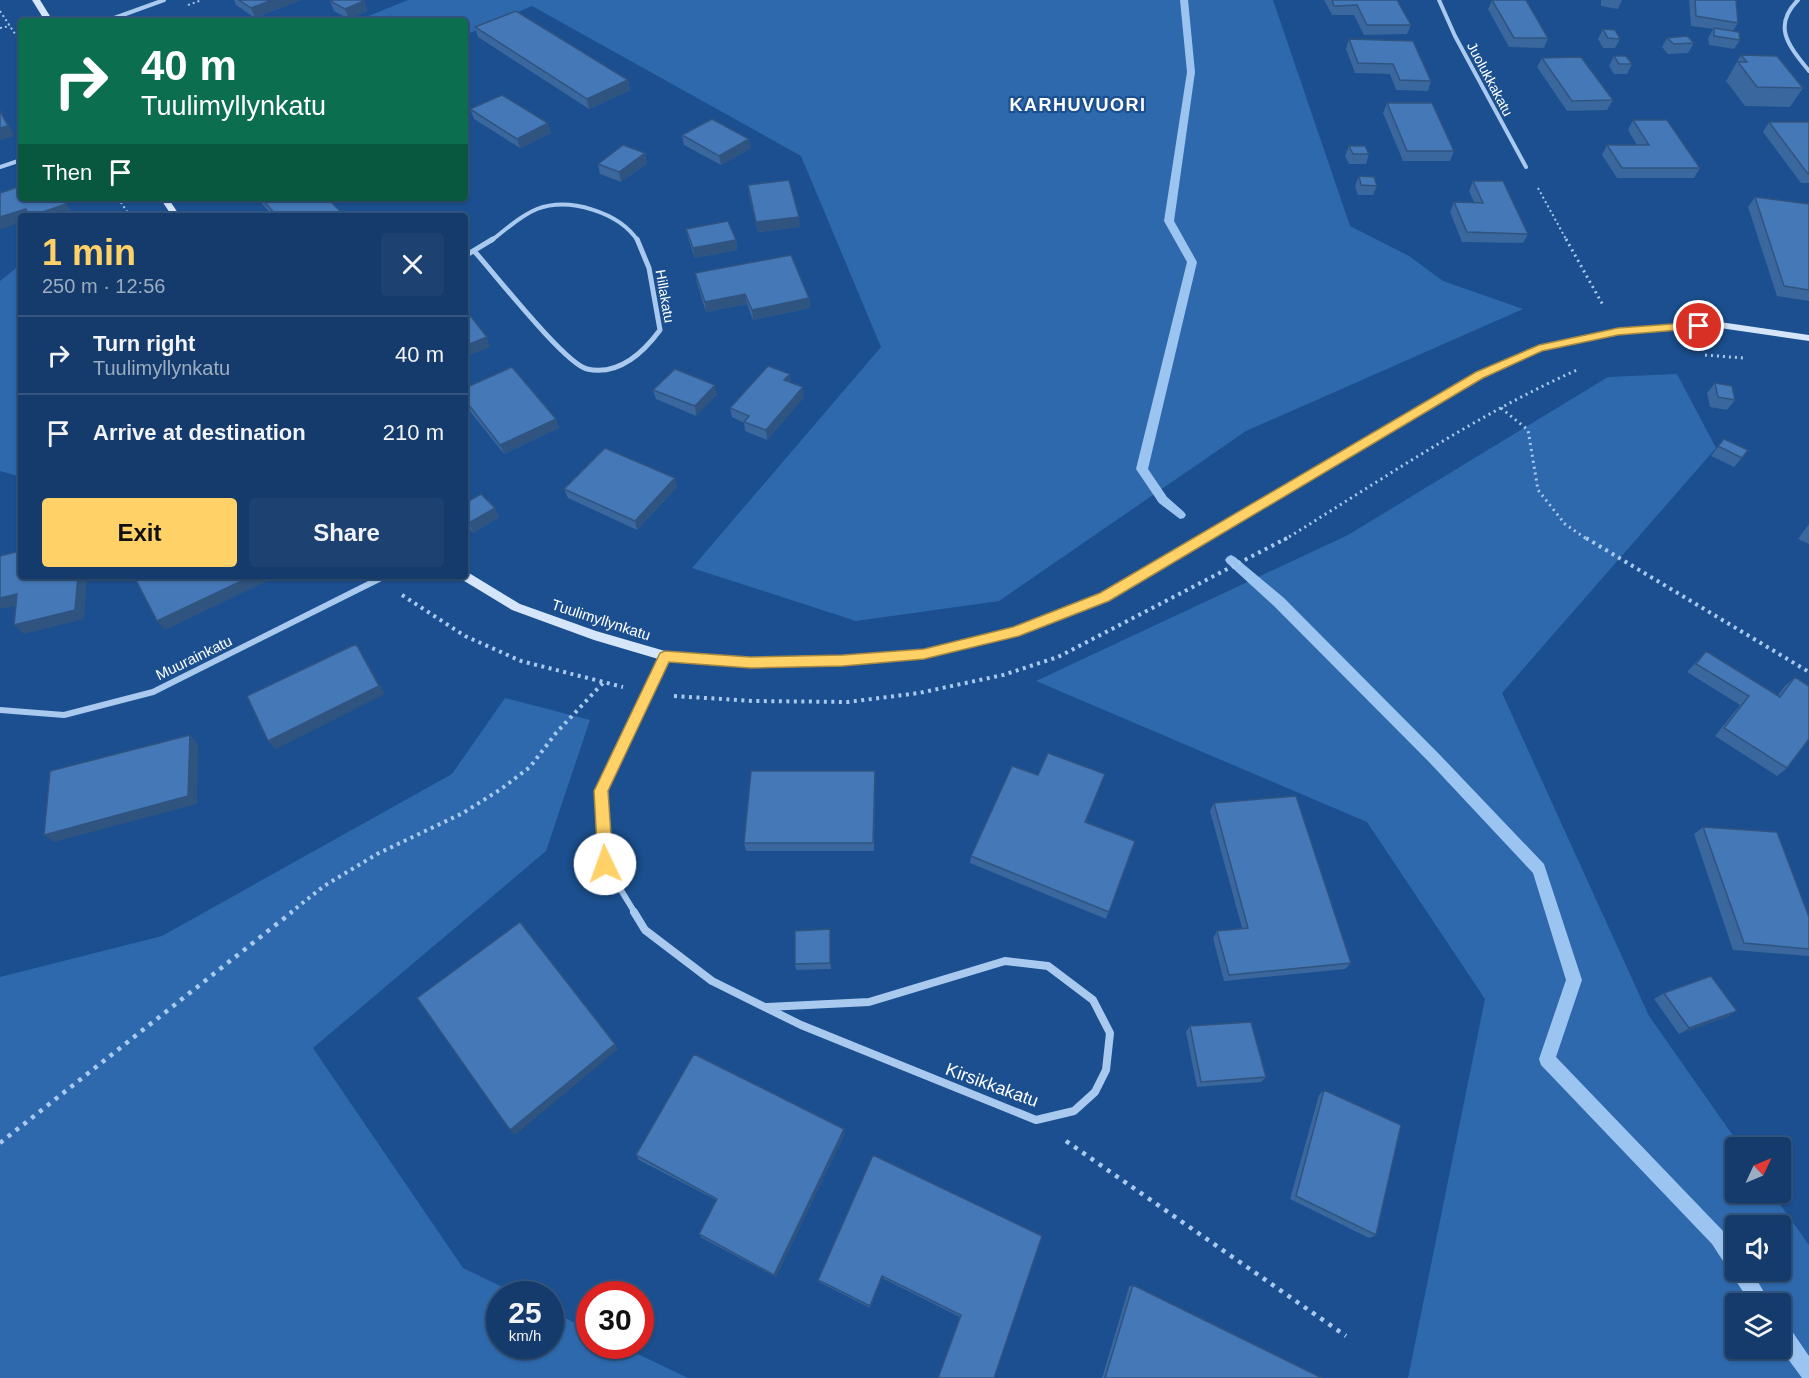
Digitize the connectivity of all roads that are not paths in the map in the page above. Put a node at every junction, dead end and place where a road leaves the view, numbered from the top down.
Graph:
1 (36, 0) edge
2 (164, 0) edge
3 (1439, 0) edge
4 (1798, 0) edge
5 (47, 18) edge
6 (114, 18) edge
7 (1809, 71) edge
8 (18, 161) edge
9 (0, 167) edge
10 (1526, 167) road end
11 (475, 252) junction
12 (468, 255) edge
13 (1809, 338) edge
14 (468, 578) edge
15 (381, 579) edge
16 (665, 656) junction
17 (0, 710) edge
18 (767, 1007) junction

1 - 5 street
2 - 6 street
3 - 10 street, Juolukkakatu
4 - 7 street
8 - 9 street
11 - 11 street, Hillakatu
11 - 12 street, Hillakatu
13 - 16 street, Tuulimyllynkatu
14 - 16 street, Tuulimyllynkatu
15 - 17 street, Muurainkatu
16 - 18 street, Kirsikkakatu
18 - 18 street, Kirsikkakatu

